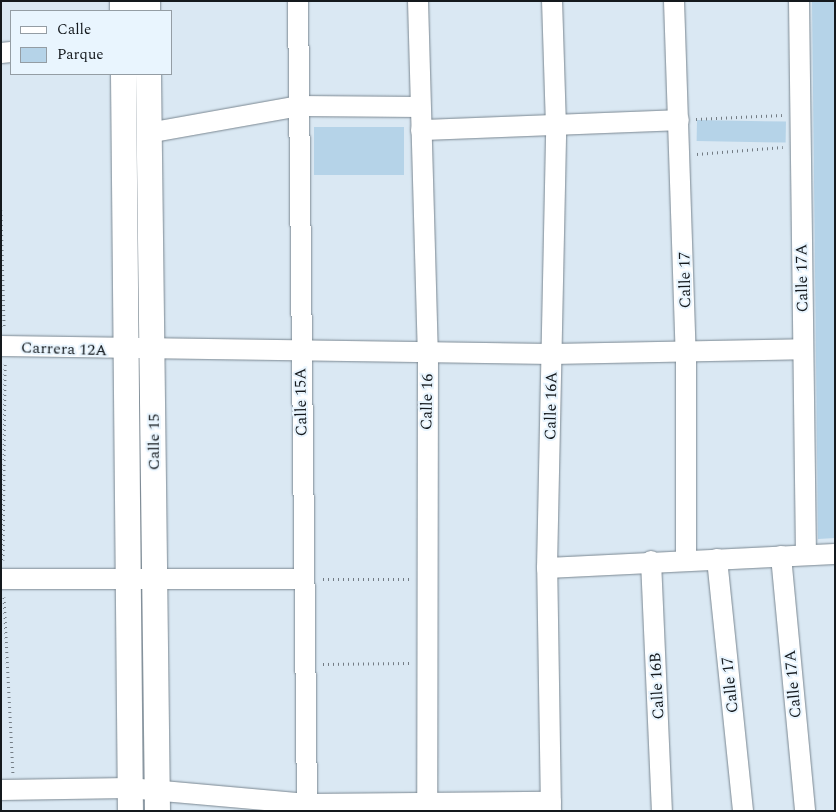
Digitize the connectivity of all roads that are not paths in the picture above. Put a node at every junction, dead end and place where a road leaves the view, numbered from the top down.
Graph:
1 (298, 1) edge
2 (418, 1) edge
3 (552, 1) edge
4 (674, 1) edge
5 (799, 1) edge
6 (123, 75) edge
7 (148, 75) edge
8 (299, 106) junction
9 (420, 107) junction
10 (679, 120) junction
11 (556, 127) junction
12 (422, 130) junction
13 (148, 133) junction
14 (3, 346) edge
15 (803, 349) junction
16 (300, 350) junction
17 (155, 351) junction
18 (127, 352) junction
19 (428, 353) junction
20 (552, 354) junction
21 (686, 354) junction
22 (835, 554) edge
23 (781, 556) junction
24 (806, 556) junction
25 (717, 559) junction
26 (686, 560) junction
27 (651, 561) junction
28 (547, 568) junction
29 (1, 579) edge
30 (129, 579) junction
31 (304, 579) junction
32 (154, 582) junction
33 (1, 790) edge
34 (130, 799) edge
35 (157, 800) edge
36 (427, 802) junction
37 (307, 804) junction
38 (551, 806) edge
39 (362, 807) edge
40 (662, 811) edge
41 (743, 811) edge
42 (805, 811) edge

1 - 8 street, Calle 15A
2 - 9 street, Calle 16
3 - 11 street, Calle 16A
4 - 10 street, Calle 17
5 - 15 street, Calle 17A
6 - 18 main road, Calle 15
7 - 13 main road, Calle 15
8 - 9 street
8 - 13 street
8 - 16 street, Calle 15A
9 - 12 street, Calle 16
10 - 11 street
10 - 21 street, Calle 17
11 - 12 street
11 - 20 street, Calle 16A
12 - 19 street, Calle 16
13 - 17 main road, Calle 15
14 - 18 street, Carrera 12A
15 - 21 street, Carrera 12A
15 - 24 street, Calle 17A
16 - 17 street, Carrera 12A
16 - 19 street, Carrera 12A
16 - 31 street, Calle 15A
17 - 18 street, Carrera 12A
17 - 32 main road, Calle 15
18 - 30 main road, Calle 15
19 - 20 street, Carrera 12A
19 - 36 street, Calle 16
20 - 21 street, Carrera 12A
20 - 28 street, Calle 16A
21 - 26 street, Calle 17
22 - 24 street
23 - 24 street
23 - 25 street
23 - 42 street, Calle 17A
25 - 26 street
25 - 41 street, Calle 17
26 - 27 street
27 - 28 street
27 - 40 street, Calle 16B
28 - 38 street, Calle 16A
29 - 30 street
30 - 32 street
30 - 34 main road, Calle 15
31 - 32 street
31 - 37 street, Calle 15A
32 - 35 main road, Calle 15
33 - 34 street
34 - 35 street
35 - 37 street
36 - 38 street
36 - 39 street
37 - 39 street

